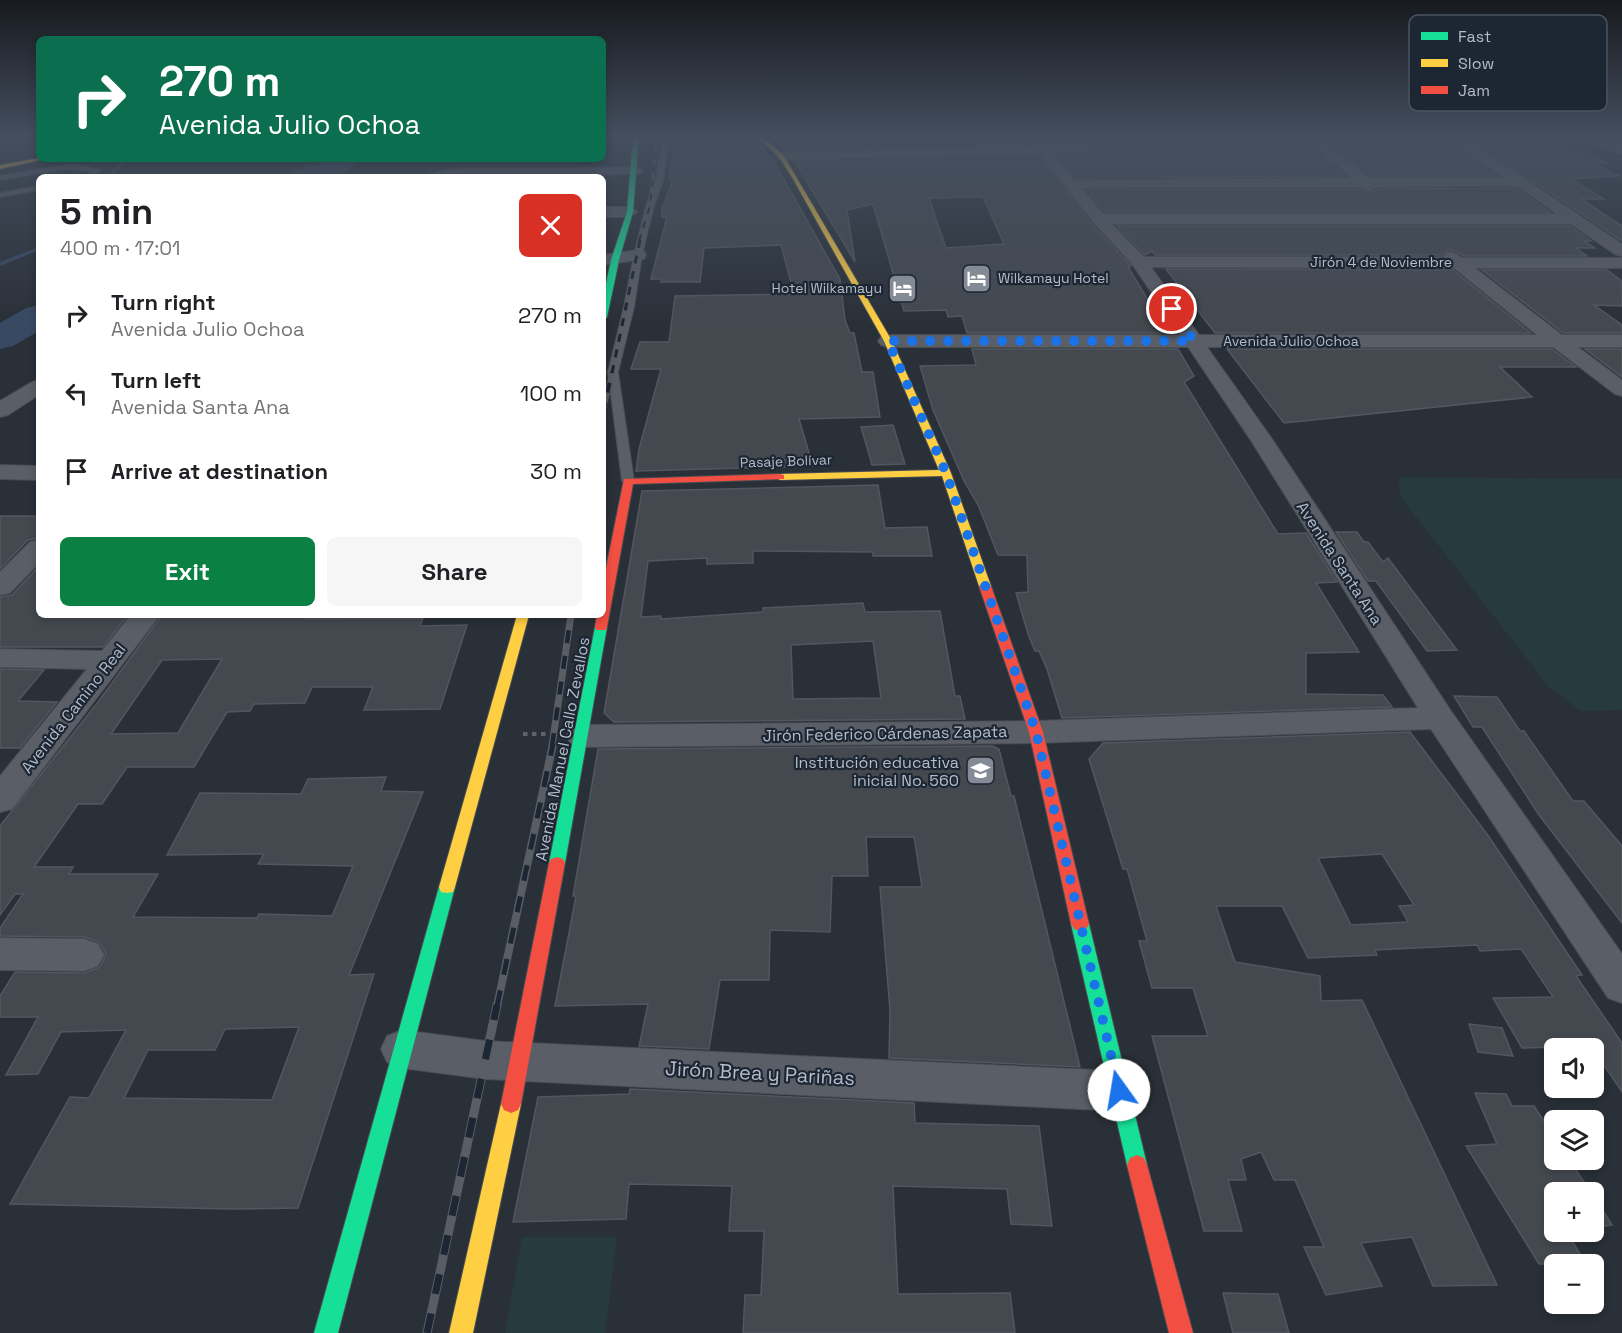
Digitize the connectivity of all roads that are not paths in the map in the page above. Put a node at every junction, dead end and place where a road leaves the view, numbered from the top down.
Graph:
1 (632, 198) edge
2 (654, 198) edge
3 (805, 198) edge
4 (1082, 198) edge
5 (1383, 198) edge
6 (1542, 198) edge
7 (606, 212) edge
8 (630, 212) junction
9 (1099, 219) junction
10 (1407, 219) junction
11 (1574, 219) junction
12 (1424, 234) dead end
13 (1440, 248) dead end
14 (1622, 251) edge
15 (638, 255) junction
16 (609, 260) edge
17 (1139, 262) junction
18 (1457, 262) junction
19 (1622, 263) edge
20 (606, 288) edge
21 (888, 341) junction
22 (1194, 341) junction
23 (1557, 341) junction
24 (1622, 341) edge
25 (1622, 390) edge
26 (34, 391) edge
27 (0, 410) edge
28 (0, 472) edge
29 (36, 473) edge
30 (946, 473) junction
31 (628, 481) junction
32 (36, 551) edge
33 (0, 588) edge
34 (606, 603) edge
35 (144, 618) edge
36 (522, 618) edge
37 (603, 618) edge
38 (0, 658) edge
39 (112, 660) junction
40 (1440, 718) junction
41 (1036, 732) junction
42 (582, 736) junction
43 (0, 800) edge
44 (0, 954) edge
45 (84, 956) dead end
46 (1622, 986) edge
47 (402, 1049) junction
48 (520, 1062) junction
49 (1119, 1090) junction
50 (326, 1333) edge
51 (461, 1333) edge
52 (1181, 1333) edge

1 - 8 main road
2 - 15 lane, Avenida Manuel Callo Zevallos
3 - 21 main road
4 - 9 street, Avenida Santa Ana
5 - 10 street
6 - 11 street
7 - 8 street
8 - 16 main road
9 - 10 street
9 - 17 street, Avenida Santa Ana
10 - 11 street
10 - 12 street
11 - 14 street
13 - 18 street
15 - 16 street
15 - 31 lane, Avenida Manuel Callo Zevallos
16 - 20 main road
17 - 18 street, Jirón 4 de Noviembre
17 - 22 street, Avenida Santa Ana
18 - 19 street, Jirón 4 de Noviembre
18 - 23 street
21 - 22 street, Avenida Julio Ochoa
21 - 30 main road
22 - 23 street, Avenida Julio Ochoa
22 - 40 street, Avenida Santa Ana
23 - 24 street, Avenida Julio Ochoa
23 - 25 street
26 - 27 street
28 - 29 street
30 - 31 main road, Pasaje Bolívar
30 - 41 main road
31 - 34 main road, Avenida Manuel Callo Zevallos
32 - 33 street
35 - 39 street, Avenida Camino Real
36 - 47 main road
37 - 42 main road, Avenida Manuel Callo Zevallos
38 - 39 street
39 - 43 street, Avenida Camino Real
40 - 41 street, Jirón Federico Cárdenas Zapata
40 - 46 street, Avenida Santa Ana
41 - 42 street, Jirón Federico Cárdenas Zapata
41 - 49 main road
42 - 48 main road, Avenida Manuel Callo Zevallos
44 - 45 street
47 - 48 street, Jirón Brea y Pariñas
47 - 50 main road
48 - 49 street, Jirón Brea y Pariñas
48 - 51 main road, Avenida Manuel Callo Zevallos
49 - 52 main road

